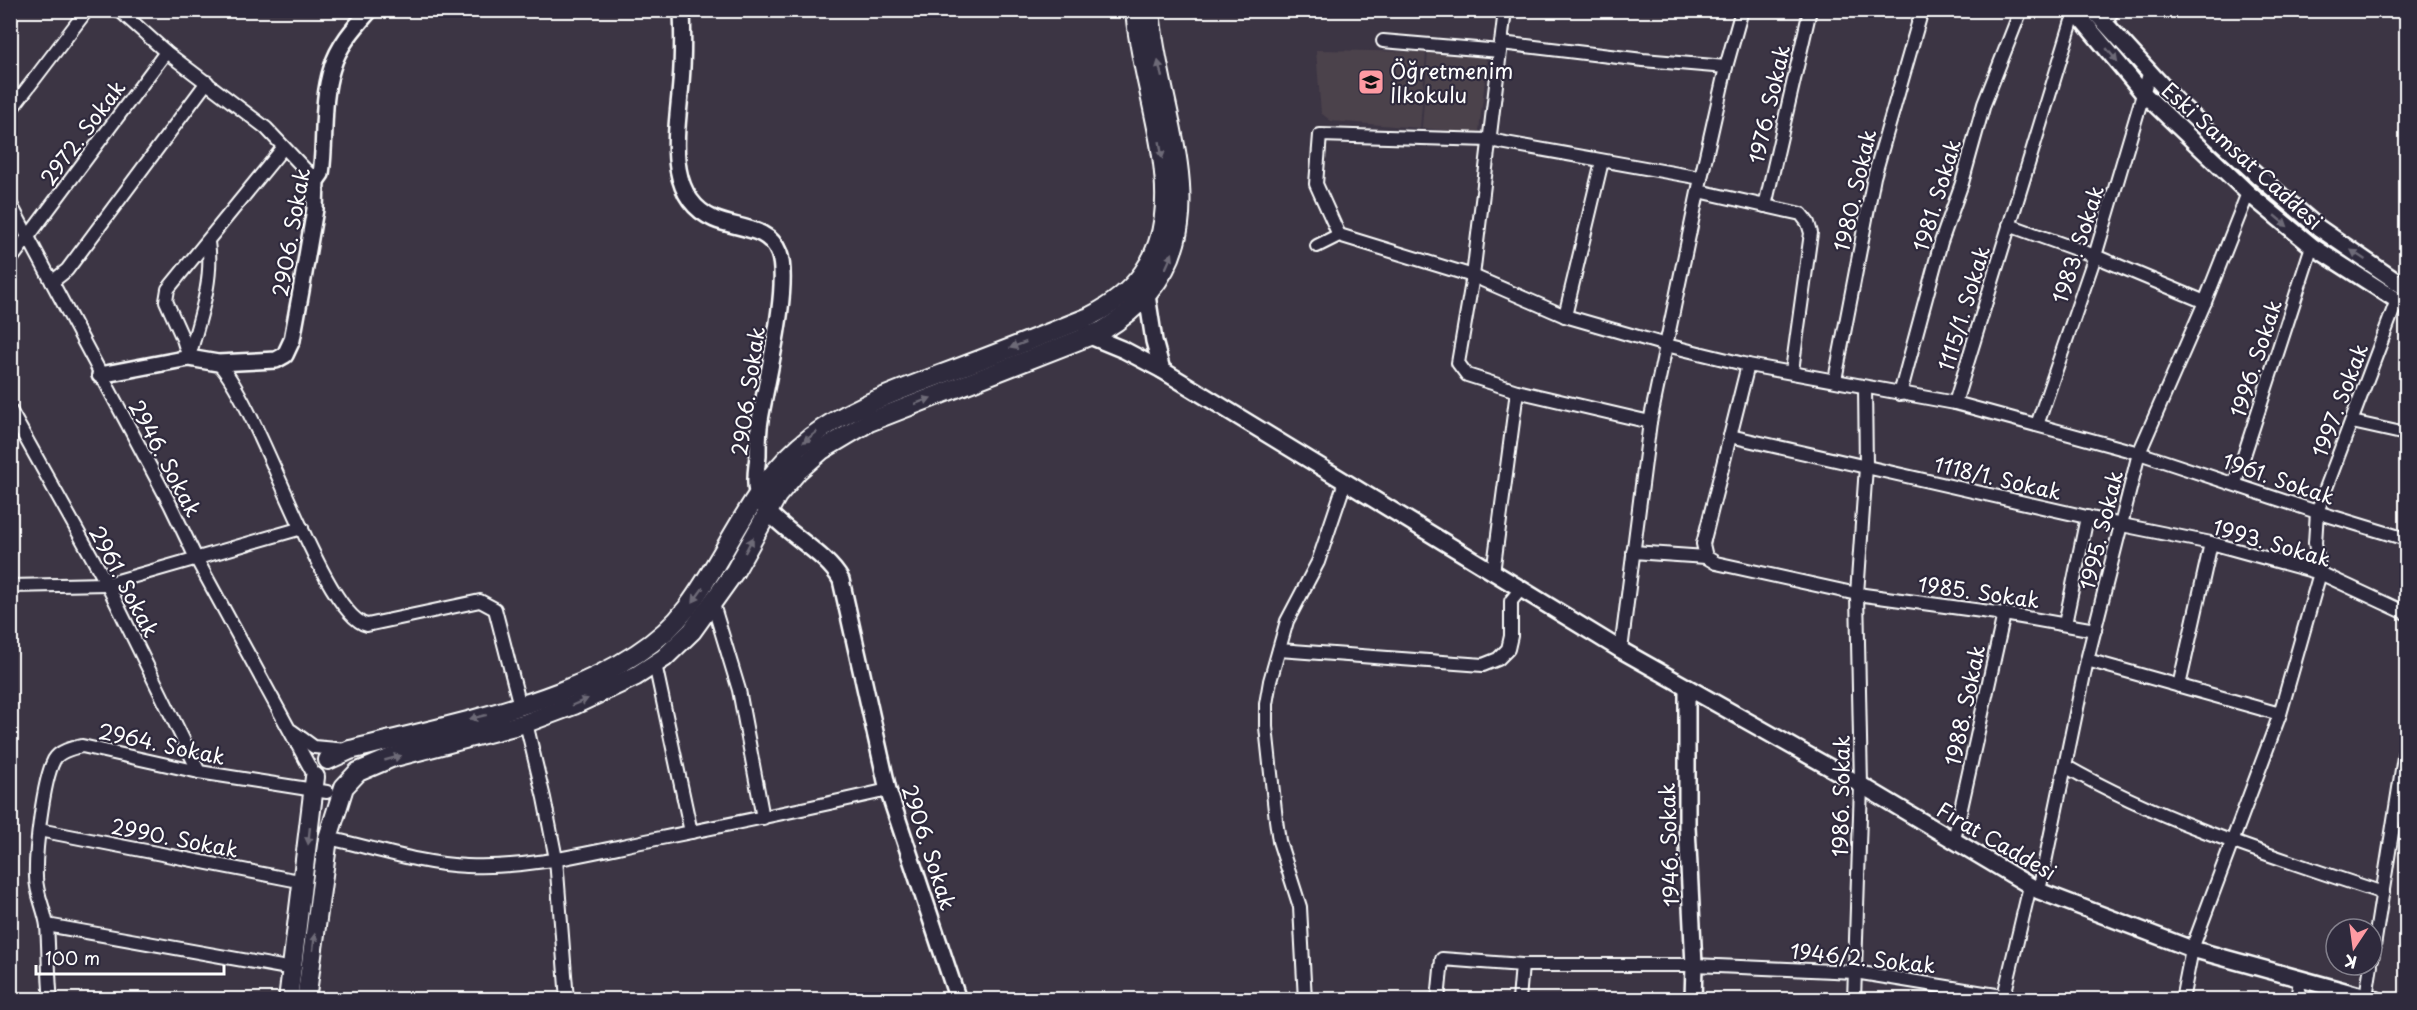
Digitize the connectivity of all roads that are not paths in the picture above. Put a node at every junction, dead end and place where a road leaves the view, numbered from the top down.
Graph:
1 (87, 10) edge
2 (119, 10) edge
3 (370, 10) edge
4 (682, 10) edge
5 (1135, 10) edge
6 (1150, 10) edge
7 (1505, 10) edge
8 (1742, 10) edge
9 (1810, 10) edge
10 (1922, 10) edge
11 (2022, 10) edge
12 (2093, 10) edge
13 (2074, 11) edge
14 (2109, 16) edge
15 (1383, 41) dead end
16 (1501, 47) junction
17 (166, 52) junction
18 (1726, 67) junction
19 (2150, 74) junction
20 (207, 81) junction
21 (2143, 93) junction
22 (10, 111) edge
23 (1489, 140) junction
24 (283, 147) junction
25 (1602, 161) junction
26 (316, 181) junction
27 (1700, 185) junction
28 (2248, 194) junction
29 (10, 203) edge
30 (1765, 206) junction
31 (2009, 225) junction
32 (1339, 235) junction
33 (29, 237) junction
34 (208, 242) junction
35 (1317, 246) dead end
36 (2312, 246) junction
37 (2096, 256) junction
38 (10, 261) edge
39 (1473, 276) junction
40 (52, 282) junction
41 (1147, 295) junction
42 (2403, 298) edge
43 (2205, 302) junction
44 (1565, 316) junction
45 (1081, 330) junction
46 (1666, 345) junction
47 (189, 358) junction
48 (218, 363) junction
49 (1748, 365) junction
50 (1162, 370) junction
51 (1791, 371) junction
52 (100, 375) junction
53 (1836, 380) junction
54 (1865, 387) junction
55 (1517, 391) junction
56 (1900, 394) junction
57 (1955, 403) junction
58 (10, 410) edge
59 (864, 414) junction
60 (1650, 422) junction
61 (2352, 422) junction
62 (2037, 425) junction
63 (2406, 434) edge
64 (1730, 436) junction
65 (2139, 453) junction
66 (1866, 468) junction
67 (1345, 482) junction
68 (2235, 483) junction
69 (757, 493) junction
70 (768, 510) junction
71 (2317, 513) junction
72 (2087, 518) junction
73 (2122, 525) junction
74 (302, 528) junction
75 (2406, 539) edge
76 (2211, 543) junction
77 (1634, 552) junction
78 (1706, 556) junction
79 (196, 558) junction
80 (1493, 573) junction
81 (2320, 573) junction
82 (107, 584) junction
83 (10, 586) edge
84 (1520, 590) junction
85 (1857, 594) junction
86 (713, 604) junction
87 (2406, 613) edge
88 (2004, 614) junction
89 (2065, 624) junction
90 (2095, 630) junction
91 (1279, 650) junction
92 (1621, 650) junction
93 (2087, 660) junction
94 (655, 664) junction
95 (2179, 686) junction
96 (1687, 688) junction
97 (2280, 714) junction
98 (523, 715) junction
99 (291, 731) junction
100 (2406, 744) edge
101 (314, 747) junction
102 (350, 750) junction
103 (328, 760) junction
104 (2065, 766) junction
105 (199, 772) junction
106 (1861, 785) junction
107 (325, 787) junction
108 (888, 790) junction
109 (763, 818) junction
110 (2401, 819) edge
111 (39, 830) junction
112 (691, 832) junction
113 (328, 837) junction
114 (1954, 840) junction
115 (2232, 842) junction
116 (556, 860) junction
117 (304, 882) junction
118 (2034, 889) junction
119 (2383, 893) junction
120 (2379, 917) edge
121 (47, 925) junction
122 (2192, 949) junction
123 (1522, 965) junction
124 (1694, 965) junction
125 (293, 969) junction
126 (1855, 972) junction
127 (2371, 977) edge
128 (2300, 980) junction
129 (2004, 997) edge
130 (2371, 998) edge
131 (51, 999) edge
132 (288, 999) edge
133 (306, 999) edge
134 (567, 999) edge
135 (958, 999) edge
136 (1305, 999) edge
137 (1438, 999) edge
138 (1519, 999) edge
139 (1693, 999) edge
140 (1854, 999) edge
141 (2027, 999) edge
142 (2182, 999) edge
143 (2297, 999) edge

1 - 22 street
2 - 17 street
3 - 26 street, 2906. Sokak
4 - 69 street, 2906. Sokak
5 -> 45 main road
41 -> 6 main road
7 - 16 street
8 - 18 street
9 - 30 street, 1976. Sokak
10 - 53 street, 1980. Sokak
11 - 56 street, 1981. Sokak
12 - 14 street, Eski Samsat Caddesi
13 -> 21 street, Eski Samsat Caddesi
13 - 31 street, 1115/1. Sokak
14 - 19 street, Eski Samsat Caddesi
15 - 16 street
16 - 18 street
16 - 23 street
17 - 20 street
17 - 33 street, 2972. Sokak
18 - 27 street
19 - 21 street, 1983. Sokak
42 -> 19 street, Eski Samsat Caddesi
20 - 24 street
20 - 40 street
21 - 28 street, Eski Samsat Caddesi
21 - 37 street, 1983. Sokak
23 - 25 street
23 - 32 street
23 - 39 street
24 - 26 street
24 - 34 street
25 - 27 street
25 - 44 street
26 - 48 street, 2906. Sokak
27 - 30 street
27 - 46 street
28 -> 36 street, Eski Samsat Caddesi
28 - 43 street, 1995. Sokak
29 - 33 street, 2946. Sokak
30 - 51 street
31 - 37 street
31 - 57 street, 1115/1. Sokak
32 - 35 street
32 - 39 street, 1961. Sokak
33 - 38 street, 2972. Sokak
33 - 40 street, 2946. Sokak
34 - 47 street
34 - 47 street
36 - 42 street, Eski Samsat Caddesi
36 - 68 street, 1996. Sokak
37 - 43 street
37 - 62 street, 1983. Sokak
39 - 44 street, 1961. Sokak
39 - 55 street
40 - 52 street, 2946. Sokak
41 - 45 main road
41 - 50 street
42 - 61 street, 1997. Sokak
43 - 65 street, 1995. Sokak
44 - 46 street, 1961. Sokak
45 - 50 street, Fırat Caddesi
45 - 59 main road
46 - 49 street, 1961. Sokak
46 - 60 street
47 - 48 street, 2906. Sokak
47 - 52 street, 2906. Sokak
48 - 74 street
49 - 51 street, 1961. Sokak
49 - 64 street
50 - 67 street, Fırat Caddesi
51 - 53 street, 1961. Sokak
52 - 79 street, 2946. Sokak
53 - 54 street, 1961. Sokak
54 - 56 street, 1961. Sokak
54 - 66 street, 1986. Sokak
55 - 60 street
55 - 80 street
56 - 57 street, 1961. Sokak
57 - 62 street, 1961. Sokak
58 - 82 street, 2961. Sokak
59 -> 69 main road
59 - 70 main road
60 - 77 street
61 - 63 street
61 - 71 street, 1997. Sokak
62 - 65 street, 1961. Sokak
64 - 66 street, 1118/1. Sokak
64 - 78 street
65 - 68 street, 1961. Sokak
65 - 73 street, 1995. Sokak
66 - 72 street, 1118/1. Sokak
66 - 85 street, 1986. Sokak
67 - 80 street, Fırat Caddesi
67 - 91 street
68 - 71 street, 1961. Sokak
69 - 70 street, 2906. Sokak
69 -> 98 main road
86 -> 70 main road
70 - 108 street, 2906. Sokak
71 - 75 street, 1961. Sokak
71 - 81 street, 1997. Sokak
72 - 73 street, 1118/1. Sokak
72 - 89 street
73 - 76 street, 1993. Sokak
73 - 90 street, 1995. Sokak
74 - 79 street
74 - 98 street
76 - 81 street, 1993. Sokak
76 - 95 street
77 - 78 street, 1985. Sokak
77 - 92 street
78 - 85 street, 1985. Sokak
79 - 82 street
79 - 99 street, 2946. Sokak
80 - 84 street, Fırat Caddesi
81 - 87 street, 1993. Sokak
81 - 97 street
82 - 83 street
82 - 105 street, 2961. Sokak
84 - 91 street
84 - 92 street, Fırat Caddesi
85 - 88 street, 1985. Sokak
85 - 106 street, 1986. Sokak
86 - 94 main road
86 - 109 street
88 - 89 street, 1985. Sokak
88 - 114 street, 1988. Sokak
89 - 90 street, 1985. Sokak
90 - 93 street, 1995. Sokak
91 - 136 street
92 - 96 street, Fırat Caddesi
93 - 95 street
93 - 104 street, 1995. Sokak
98 -> 94 main road
94 - 112 street
95 - 97 street
96 - 106 street, Fırat Caddesi
96 - 124 street, 1946. Sokak
97 - 115 street
98 -> 102 main road
107 -> 98 main road
98 - 116 street
99 - 101 street
99 - 107 street, 2946. Sokak
100 - 110 street
101 - 102 street
101 - 103 street
102 - 103 main road
103 - 107 main road
103 - 107 main road
104 - 115 street
104 - 118 street, 1995. Sokak
105 - 107 street, 2964. Sokak
105 - 111 street, 2964. Sokak
106 - 114 street, Fırat Caddesi
106 - 126 street, 1986. Sokak
107 - 113 main road
107 -> 117 main road
108 - 109 street
108 - 135 street, 2906. Sokak
109 - 112 street
110 - 119 street
111 - 117 street, 2990. Sokak
111 - 121 street, 2964. Sokak
112 - 116 street
113 - 116 street
133 -> 113 main road
114 - 118 street, Fırat Caddesi
115 - 119 street
115 - 122 street
116 - 134 street
117 - 125 main road
118 - 122 street, Fırat Caddesi
118 - 129 street, 1995. Sokak
119 - 120 street
121 - 125 street
121 - 131 street, 2964. Sokak
122 - 128 street, Fırat Caddesi
122 - 142 street
123 - 124 street, 1946/2. Sokak
123 - 137 street, 1946/2. Sokak
123 - 138 street
124 - 126 street, 1946/2. Sokak
124 - 139 street, 1946. Sokak
125 - 132 main road
126 - 129 street, 1946/2. Sokak
126 - 140 street, 1986. Sokak
127 - 130 street
128 - 130 street, Fırat Caddesi
128 - 143 street
129 - 141 street, 1946/2. Sokak

